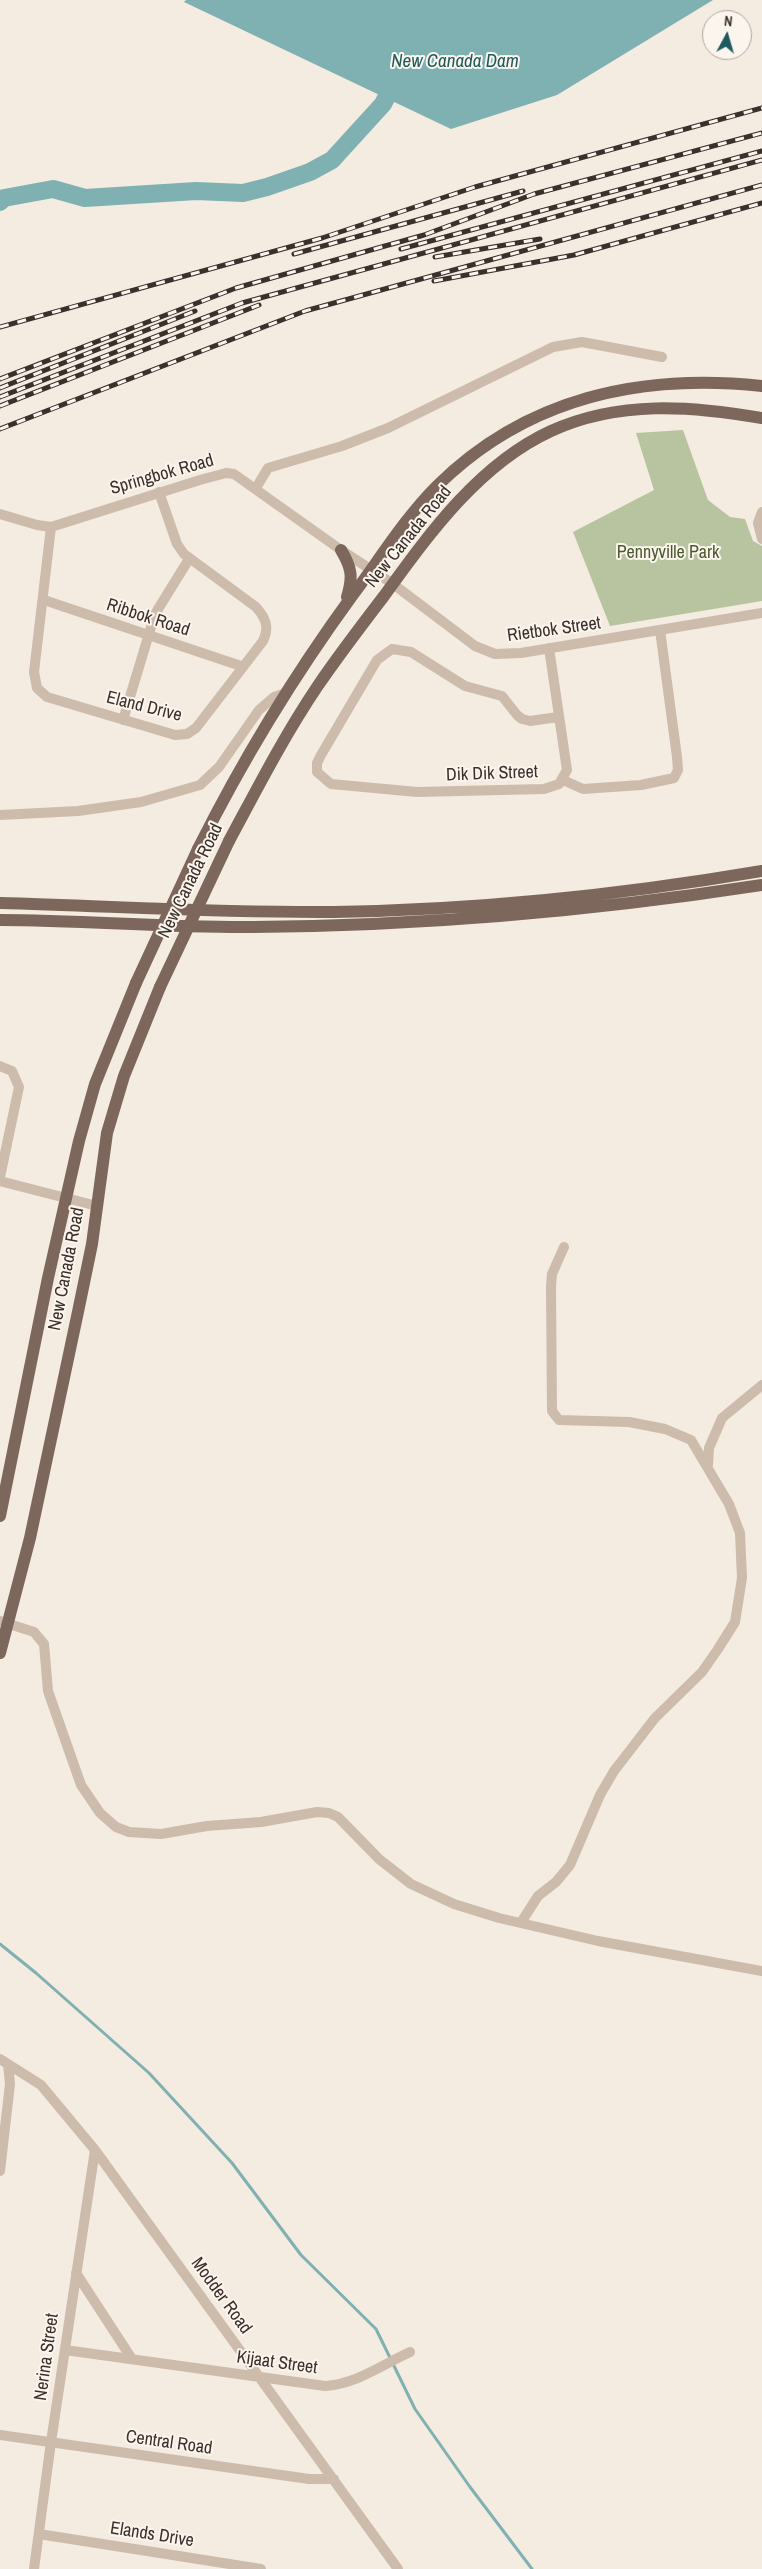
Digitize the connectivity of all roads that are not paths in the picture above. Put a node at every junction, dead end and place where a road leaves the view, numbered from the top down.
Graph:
1 (662, 357) dead end
2 (762, 386) edge
3 (762, 418) edge
4 (256, 488) junction
5 (160, 492) junction
6 (762, 512) edge
7 (0, 514) edge
8 (51, 526) junction
9 (762, 538) edge
10 (341, 550) junction
11 (189, 559) junction
12 (373, 570) junction
13 (393, 584) junction
14 (44, 600) junction
15 (343, 609) junction
16 (762, 613) edge
17 (660, 630) junction
18 (148, 635) junction
19 (549, 648) junction
20 (241, 666) junction
21 (286, 693) junction
22 (558, 717) junction
23 (123, 720) junction
24 (563, 780) junction
25 (0, 815) edge
26 (762, 871) edge
27 (762, 885) edge
28 (0, 903) edge
29 (0, 920) edge
30 (0, 1066) edge
31 (0, 1179) edge
32 (65, 1200) junction
33 (97, 1206) junction
34 (564, 1247) dead end
35 (762, 1384) edge
36 (708, 1465) junction
37 (0, 1516) edge
38 (3, 1622) edge
39 (0, 1653) edge
40 (522, 1921) junction
41 (762, 1971) edge
42 (4, 2062) edge
43 (95, 2150) junction
44 (0, 2171) edge
45 (76, 2274) junction
46 (65, 2350) junction
47 (410, 2352) dead end
48 (132, 2359) junction
49 (259, 2376) junction
50 (0, 2435) edge
51 (51, 2442) junction
52 (334, 2479) junction
53 (39, 2534) junction
54 (34, 2569) edge
55 (260, 2569) edge
56 (398, 2569) edge

1 - 4 street
2 - 12 main road, New Canada Road
3 - 13 main road, New Canada Road
4 - 5 street, Springbok Road
4 - 10 street, Springbok Road
5 - 8 street, Springbok Road
5 - 11 street, Eland Drive
6 - 9 street
7 - 8 street
8 - 14 street, Eland Drive
10 - 12 street, Springbok Road
10 - 15 main road
11 - 18 street
11 - 20 street, Eland Drive
12 - 13 street, Rietbok Street
12 - 15 main road, New Canada Road
13 - 19 street, Rietbok Street
13 - 33 main road, New Canada Road, bridge
14 - 18 street, Ribbok Road
14 - 23 street, Eland Drive
15 - 21 main road, New Canada Road
16 - 17 street, Rietbok Street
17 - 19 street, Rietbok Street
17 - 24 street
18 - 20 street, Ribbok Road
18 - 23 street
19 - 22 street
20 - 23 street, Eland Drive
21 - 25 street
21 - 32 main road, New Canada Road, bridge
22 - 24 street, Dik Dik Street
22 - 24 street, Dik Dik Street
26 - 28 main road
27 - 29 main road
30 - 31 street
31 - 32 street
32 - 33 street
32 - 37 main road, New Canada Road
33 - 38 main road, New Canada Road
34 - 36 street
35 - 36 street
36 - 40 street
38 - 39 main road, New Canada Road
38 - 40 street
40 - 41 street
42 - 43 street, Modder Road
42 - 44 street
43 - 45 street, Nerina Street
43 - 49 street, Modder Road
45 - 46 street, Nerina Street
45 - 48 street
46 - 48 street, Kijaat Street
46 - 51 street, Nerina Street
47 - 49 street, Kijaat Street
48 - 49 street, Kijaat Street
49 - 52 street, Modder Road
50 - 51 street, Central Road
51 - 52 street, Central Road
51 - 53 street, Nerina Street
52 - 56 street, Modder Road
53 - 54 street, Nerina Street
53 - 55 street, Elands Drive

